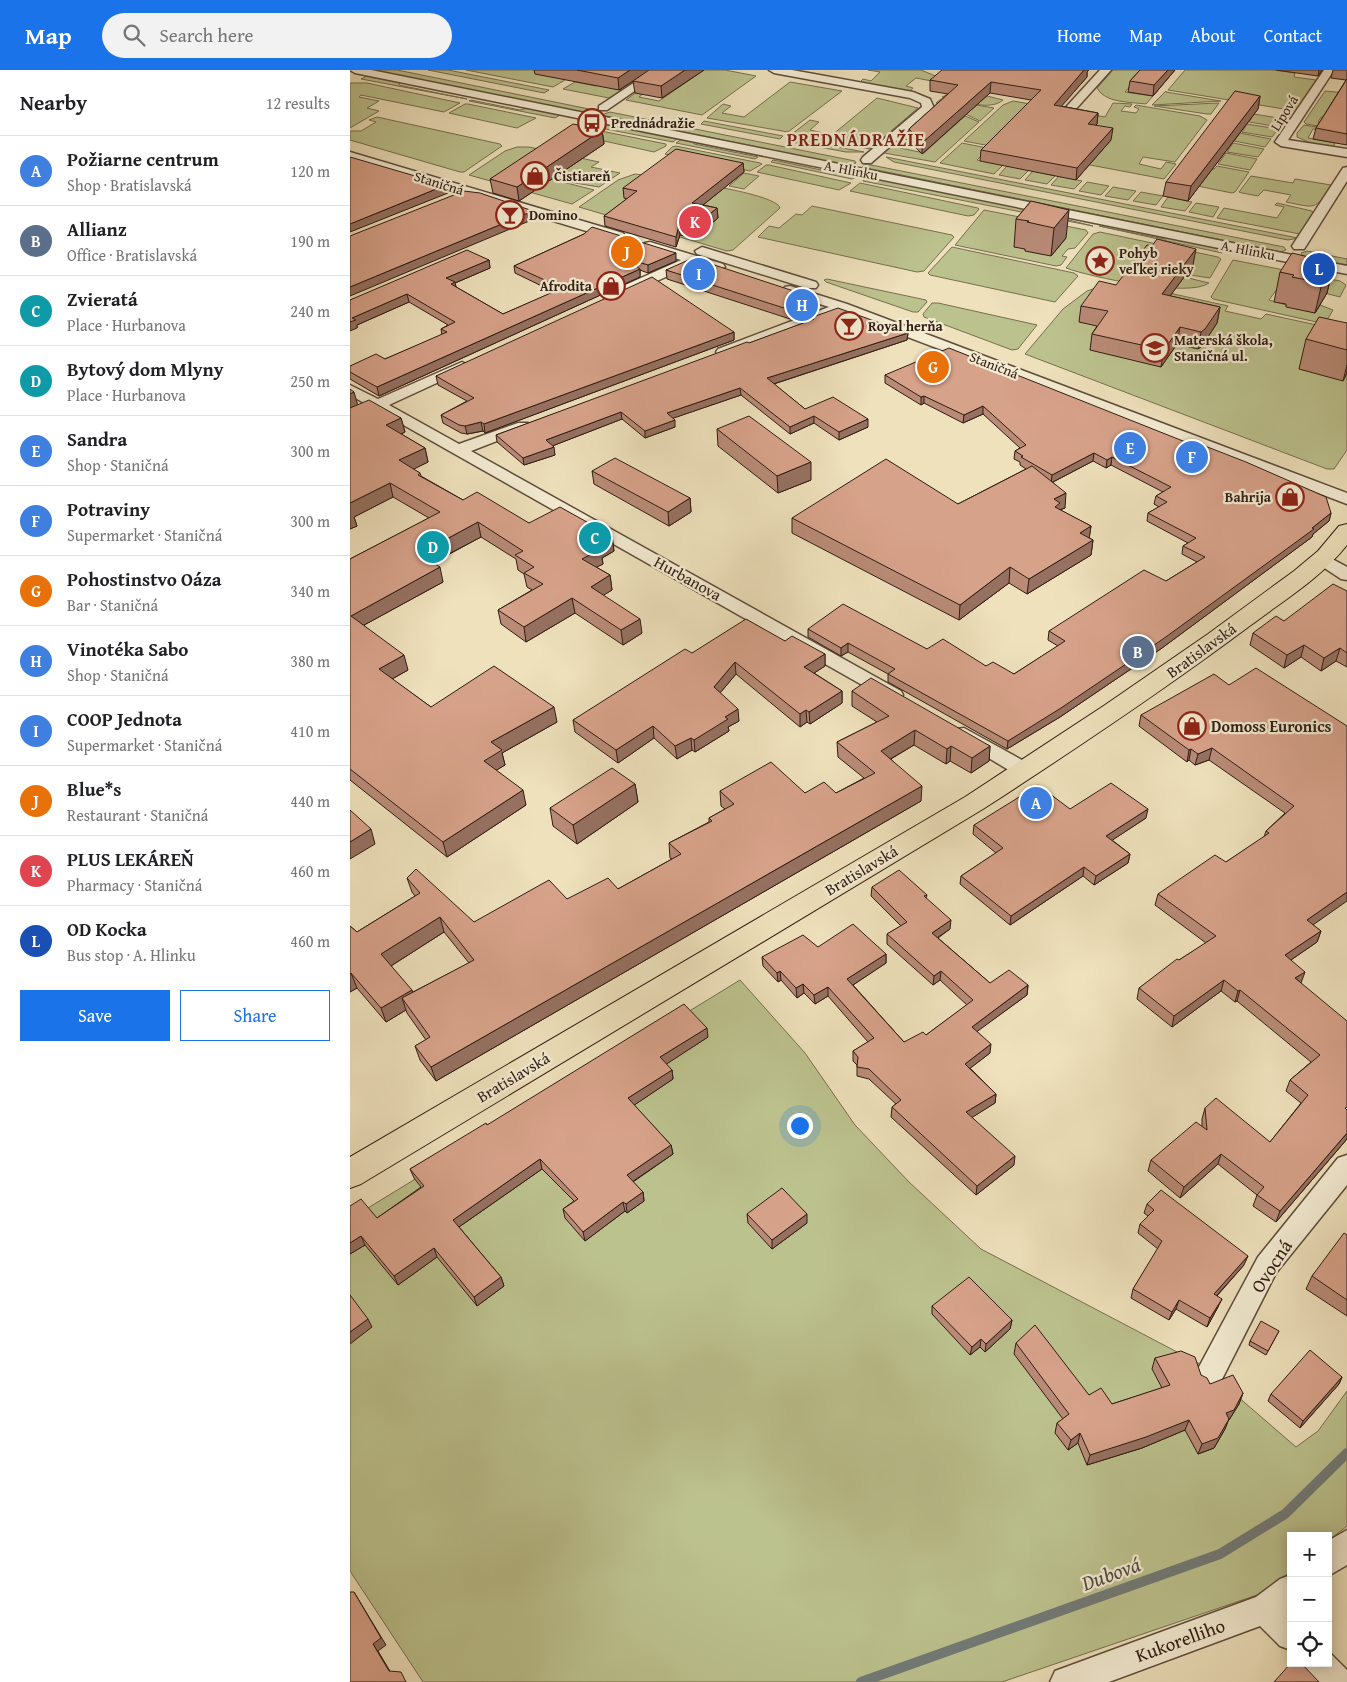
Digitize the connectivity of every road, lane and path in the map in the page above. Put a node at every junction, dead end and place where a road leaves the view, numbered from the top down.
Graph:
1 (355, 70) edge
2 (410, 70) edge
3 (774, 70) edge
4 (1106, 70) edge
5 (1329, 70) edge
6 (639, 72) dead end
7 (657, 72) edge
8 (603, 108) junction
9 (1070, 108) edge
10 (350, 147) edge
11 (823, 151) dead end
12 (1347, 153) edge
13 (350, 156) edge
14 (887, 164) dead end
15 (1347, 171) edge
16 (473, 188) junction
17 (448, 199) edge
18 (634, 236) junction
19 (1284, 243) dead end
20 (707, 252) junction
21 (694, 259) junction
22 (1347, 270) edge
23 (612, 296) edge
24 (858, 300) junction
25 (842, 307) junction
26 (712, 356) edge
27 (477, 359) edge
28 (350, 389) edge
29 (378, 405) junction
30 (350, 417) edge
31 (539, 420) edge
32 (458, 450) junction
33 (1347, 487) edge
34 (1347, 500) edge
35 (1347, 531) edge
36 (1323, 559) junction
37 (1347, 575) edge
38 (908, 702) edge
39 (951, 727) edge
40 (1024, 770) junction
41 (1347, 1166) edge
42 (350, 1174) edge
43 (1210, 1376) dead end
44 (1347, 1545) edge
45 (1332, 1558) edge
46 (1287, 1593) edge
47 (1265, 1609) junction
48 (1287, 1631) edge
49 (1323, 1667) edge
50 (1066, 1682) edge
51 (1337, 1682) edge

1 - 22 street, A. Hlinku
2 - 8 street, A. Hlinku
3 - 14 street, A. Hlinku
4 - 9 street
5 - 12 street, Lipová
6 - 7 street
7 - 8 street
8 - 11 street, A. Hlinku
10 - 16 street, Staničná
13 - 16 street, Staničná
15 - 19 street, A. Hlinku
16 - 17 street
16 - 18 street, Staničná
18 - 20 street, Staničná
18 - 21 street, Staničná
20 - 21 street
20 - 24 street, Staničná
21 - 23 street
21 - 25 street, Staničná
24 - 25 street
24 - 33 street, Staničná
25 - 26 street
25 - 34 street, Staničná
27 - 29 street
28 - 29 street, Hurbanova
29 - 30 street
29 - 32 street, Hurbanova
31 - 32 street
32 - 38 street, Hurbanova
35 - 36 main road, Bratislavská
36 - 37 street
36 - 40 main road, Bratislavská
39 - 40 street
40 - 42 main road, Bratislavská
41 - 43 street, Ovocná
44 - 45 street
46 - 47 street, Kukorelliho
47 - 48 street
47 - 50 street, Kukorelliho
49 - 51 street

